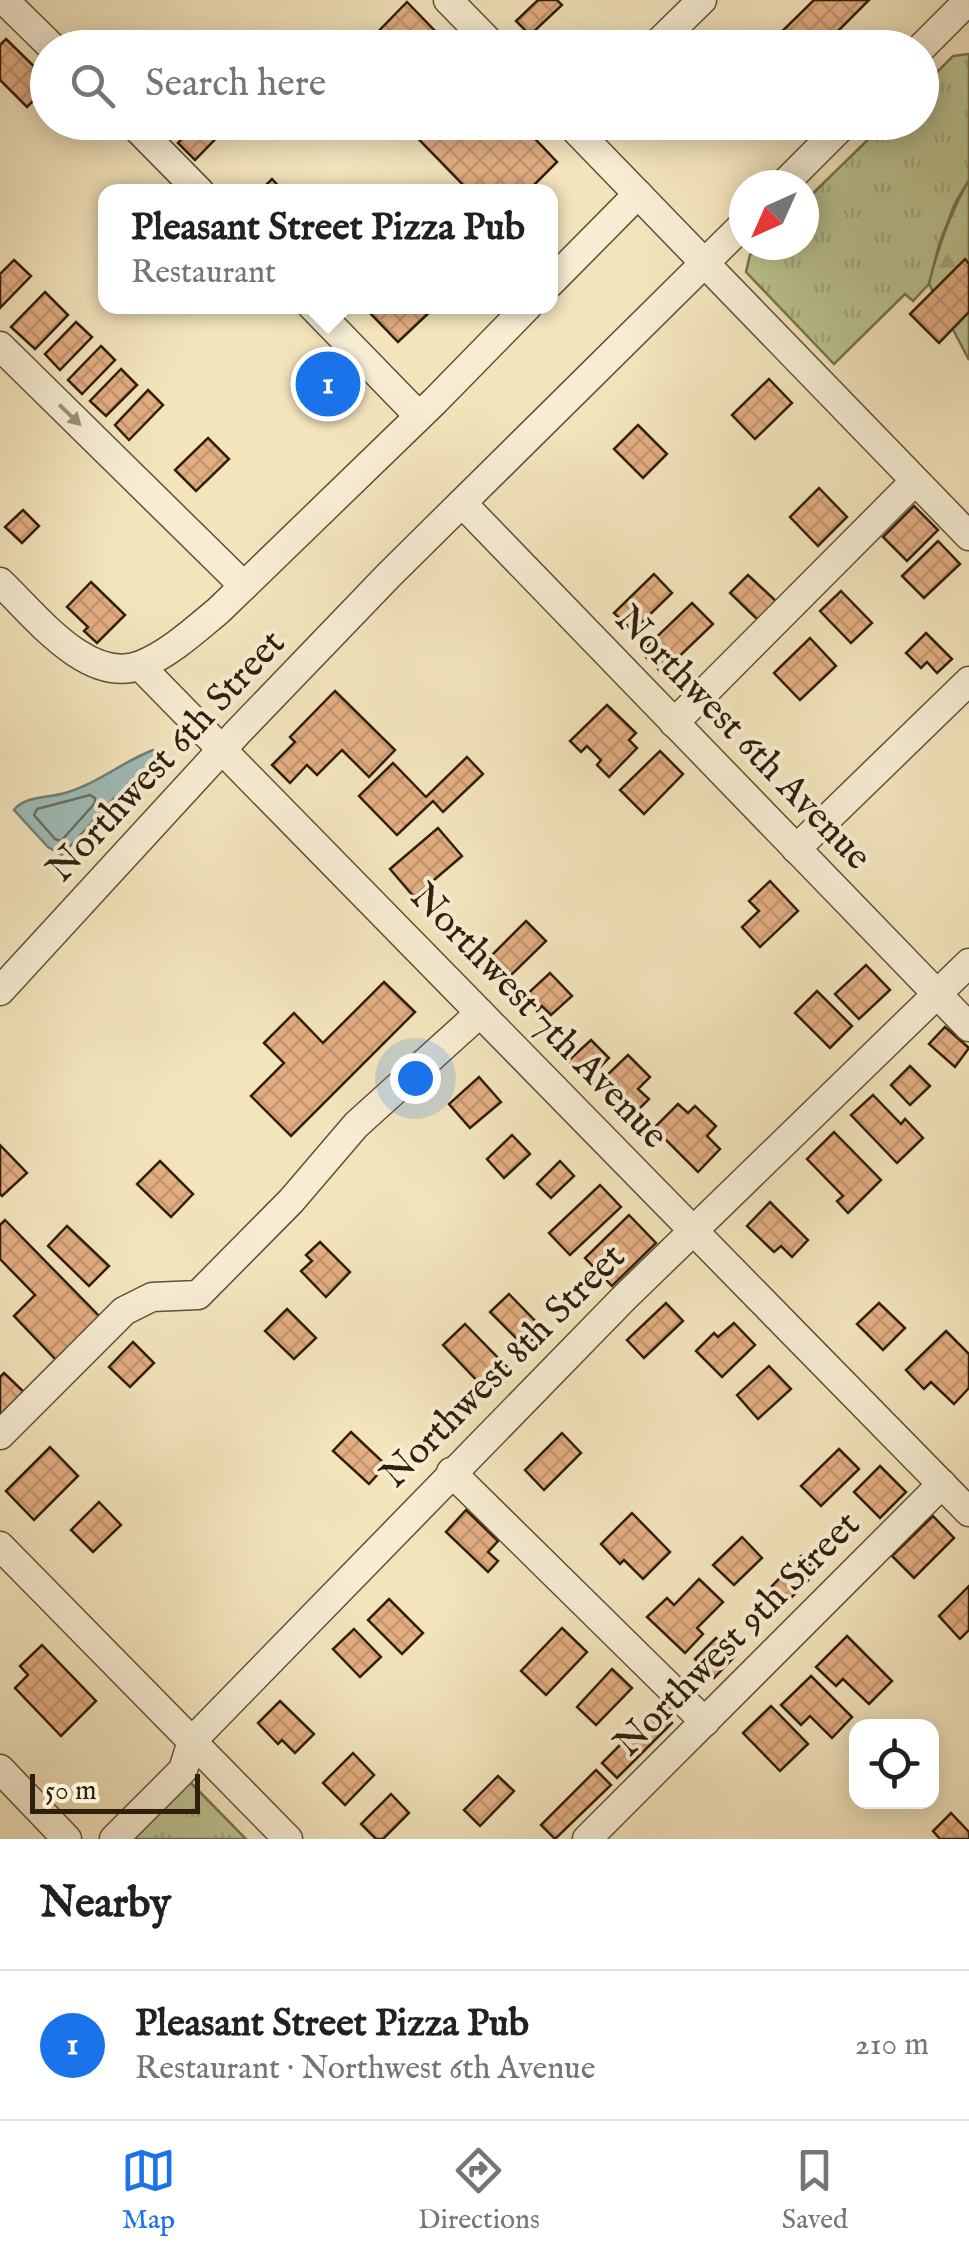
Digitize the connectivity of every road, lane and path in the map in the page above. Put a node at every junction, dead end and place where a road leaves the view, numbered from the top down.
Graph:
1 (2, 0) edge
2 (448, 0) edge
3 (702, 0) edge
4 (966, 9) edge
5 (34, 30) edge
6 (477, 30) edge
7 (671, 30) edge
8 (939, 32) edge
9 (149, 140) edge
10 (587, 140) edge
11 (828, 140) edge
12 (798, 170) edge
13 (192, 184) edge
14 (638, 194) junction
15 (729, 239) edge
16 (704, 263) junction
17 (558, 275) edge
18 (320, 314) edge
19 (520, 314) edge
20 (0, 346) edge
21 (420, 416) junction
22 (914, 481) junction
23 (462, 503) junction
24 (969, 536) edge
25 (0, 582) edge
26 (244, 586) junction
27 (140, 666) junction
28 (969, 681) edge
29 (674, 723) junction
30 (222, 751) junction
31 (796, 849) junction
32 (969, 963) edge
33 (0, 991) edge
34 (937, 994) junction
35 (480, 1013) junction
36 (969, 1026) edge
37 (694, 1230) junction
38 (0, 1435) edge
39 (451, 1472) junction
40 (942, 1484) junction
41 (969, 1512) edge
42 (0, 1546) edge
43 (705, 1722) junction
44 (192, 1741) junction
45 (0, 1769) edge
46 (67, 1839) edge
47 (114, 1839) edge
48 (288, 1839) edge
49 (587, 1839) edge

1 - 5 street
2 - 6 street
3 - 7 street
4 - 8 street
9 - 13 street
10 - 14 street
11 - 12 street
14 - 16 street
14 - 17 street
15 - 16 street, Northwest 6th Street
16 - 22 street
16 - 23 street, Northwest 6th Street
18 - 21 street
19 - 21 street, Northwest 6th Street
20 -> 26 street
21 - 26 street, Northwest 6th Street
22 - 24 street
22 - 29 street
23 - 29 street, Northwest 6th Avenue
23 - 30 street, Northwest 6th Street
25 - 27 street
26 - 27 street, Northwest 6th Street
27 - 30 street, Northwest 7th Avenue
28 - 31 street
29 - 31 street, Northwest 6th Avenue
30 - 33 street, Northwest 6th Street
30 - 35 street, Northwest 7th Avenue
31 - 34 street, Northwest 6th Avenue
32 - 34 street, Northwest 8th Street
34 - 36 street, Northwest 6th Avenue
34 - 37 street, Northwest 8th Street
35 - 37 street, Northwest 7th Avenue
35 - 38 street
37 - 39 street, Northwest 8th Street
37 - 40 street, Northwest 7th Avenue
39 - 43 street
39 - 44 street, Northwest 8th Street
40 - 41 street, Northwest 7th Avenue
40 - 43 street, Northwest 9th Street
42 - 44 street
43 - 49 street, Northwest 9th Street
44 - 47 street, Northwest 8th Street
44 - 48 street
45 - 46 street

